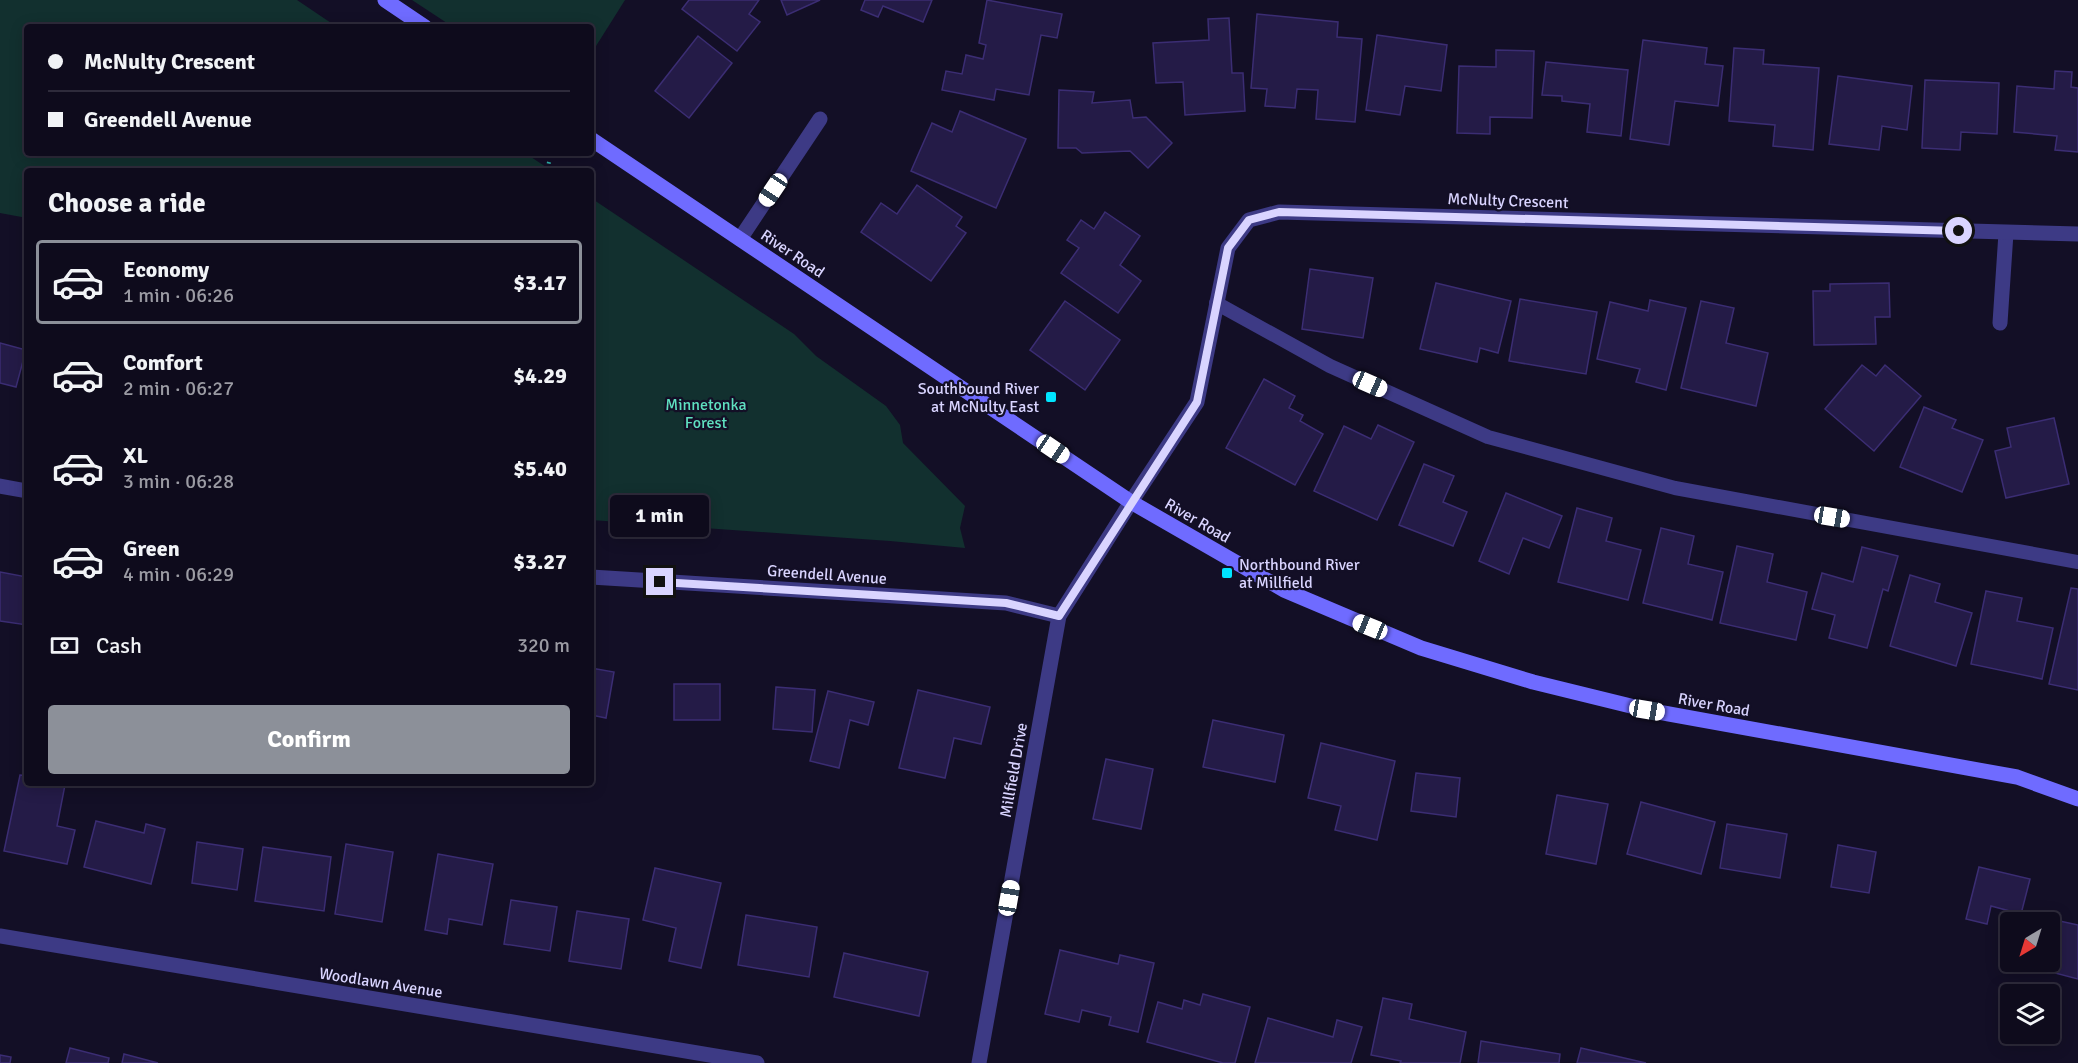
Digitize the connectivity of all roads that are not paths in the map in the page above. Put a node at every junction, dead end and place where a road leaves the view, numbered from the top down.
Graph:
1 (385, 0) edge
2 (421, 24) edge
3 (820, 119) dead end
4 (594, 141) edge
5 (2006, 233) junction
6 (2078, 234) edge
7 (740, 239) junction
8 (1216, 303) junction
9 (2000, 323) dead end
10 (0, 486) edge
11 (24, 490) edge
12 (1131, 502) junction
13 (2078, 562) edge
14 (594, 577) edge
15 (1059, 616) junction
16 (2078, 799) edge
17 (0, 936) edge
18 (757, 1063) edge
19 (979, 1063) edge

1 - 2 street
3 - 7 street
4 - 7 street, River Road
5 - 6 street, McNulty Crescent
5 - 8 street, McNulty Crescent
5 - 9 street
7 - 12 street, River Road
8 - 12 street, McNulty Crescent
8 - 13 lane
10 - 11 street
12 - 15 street, Millfield Drive
12 - 16 street, River Road
14 - 15 street, Greendell Avenue
15 - 19 street, Millfield Drive
17 - 18 street, Woodlawn Avenue

